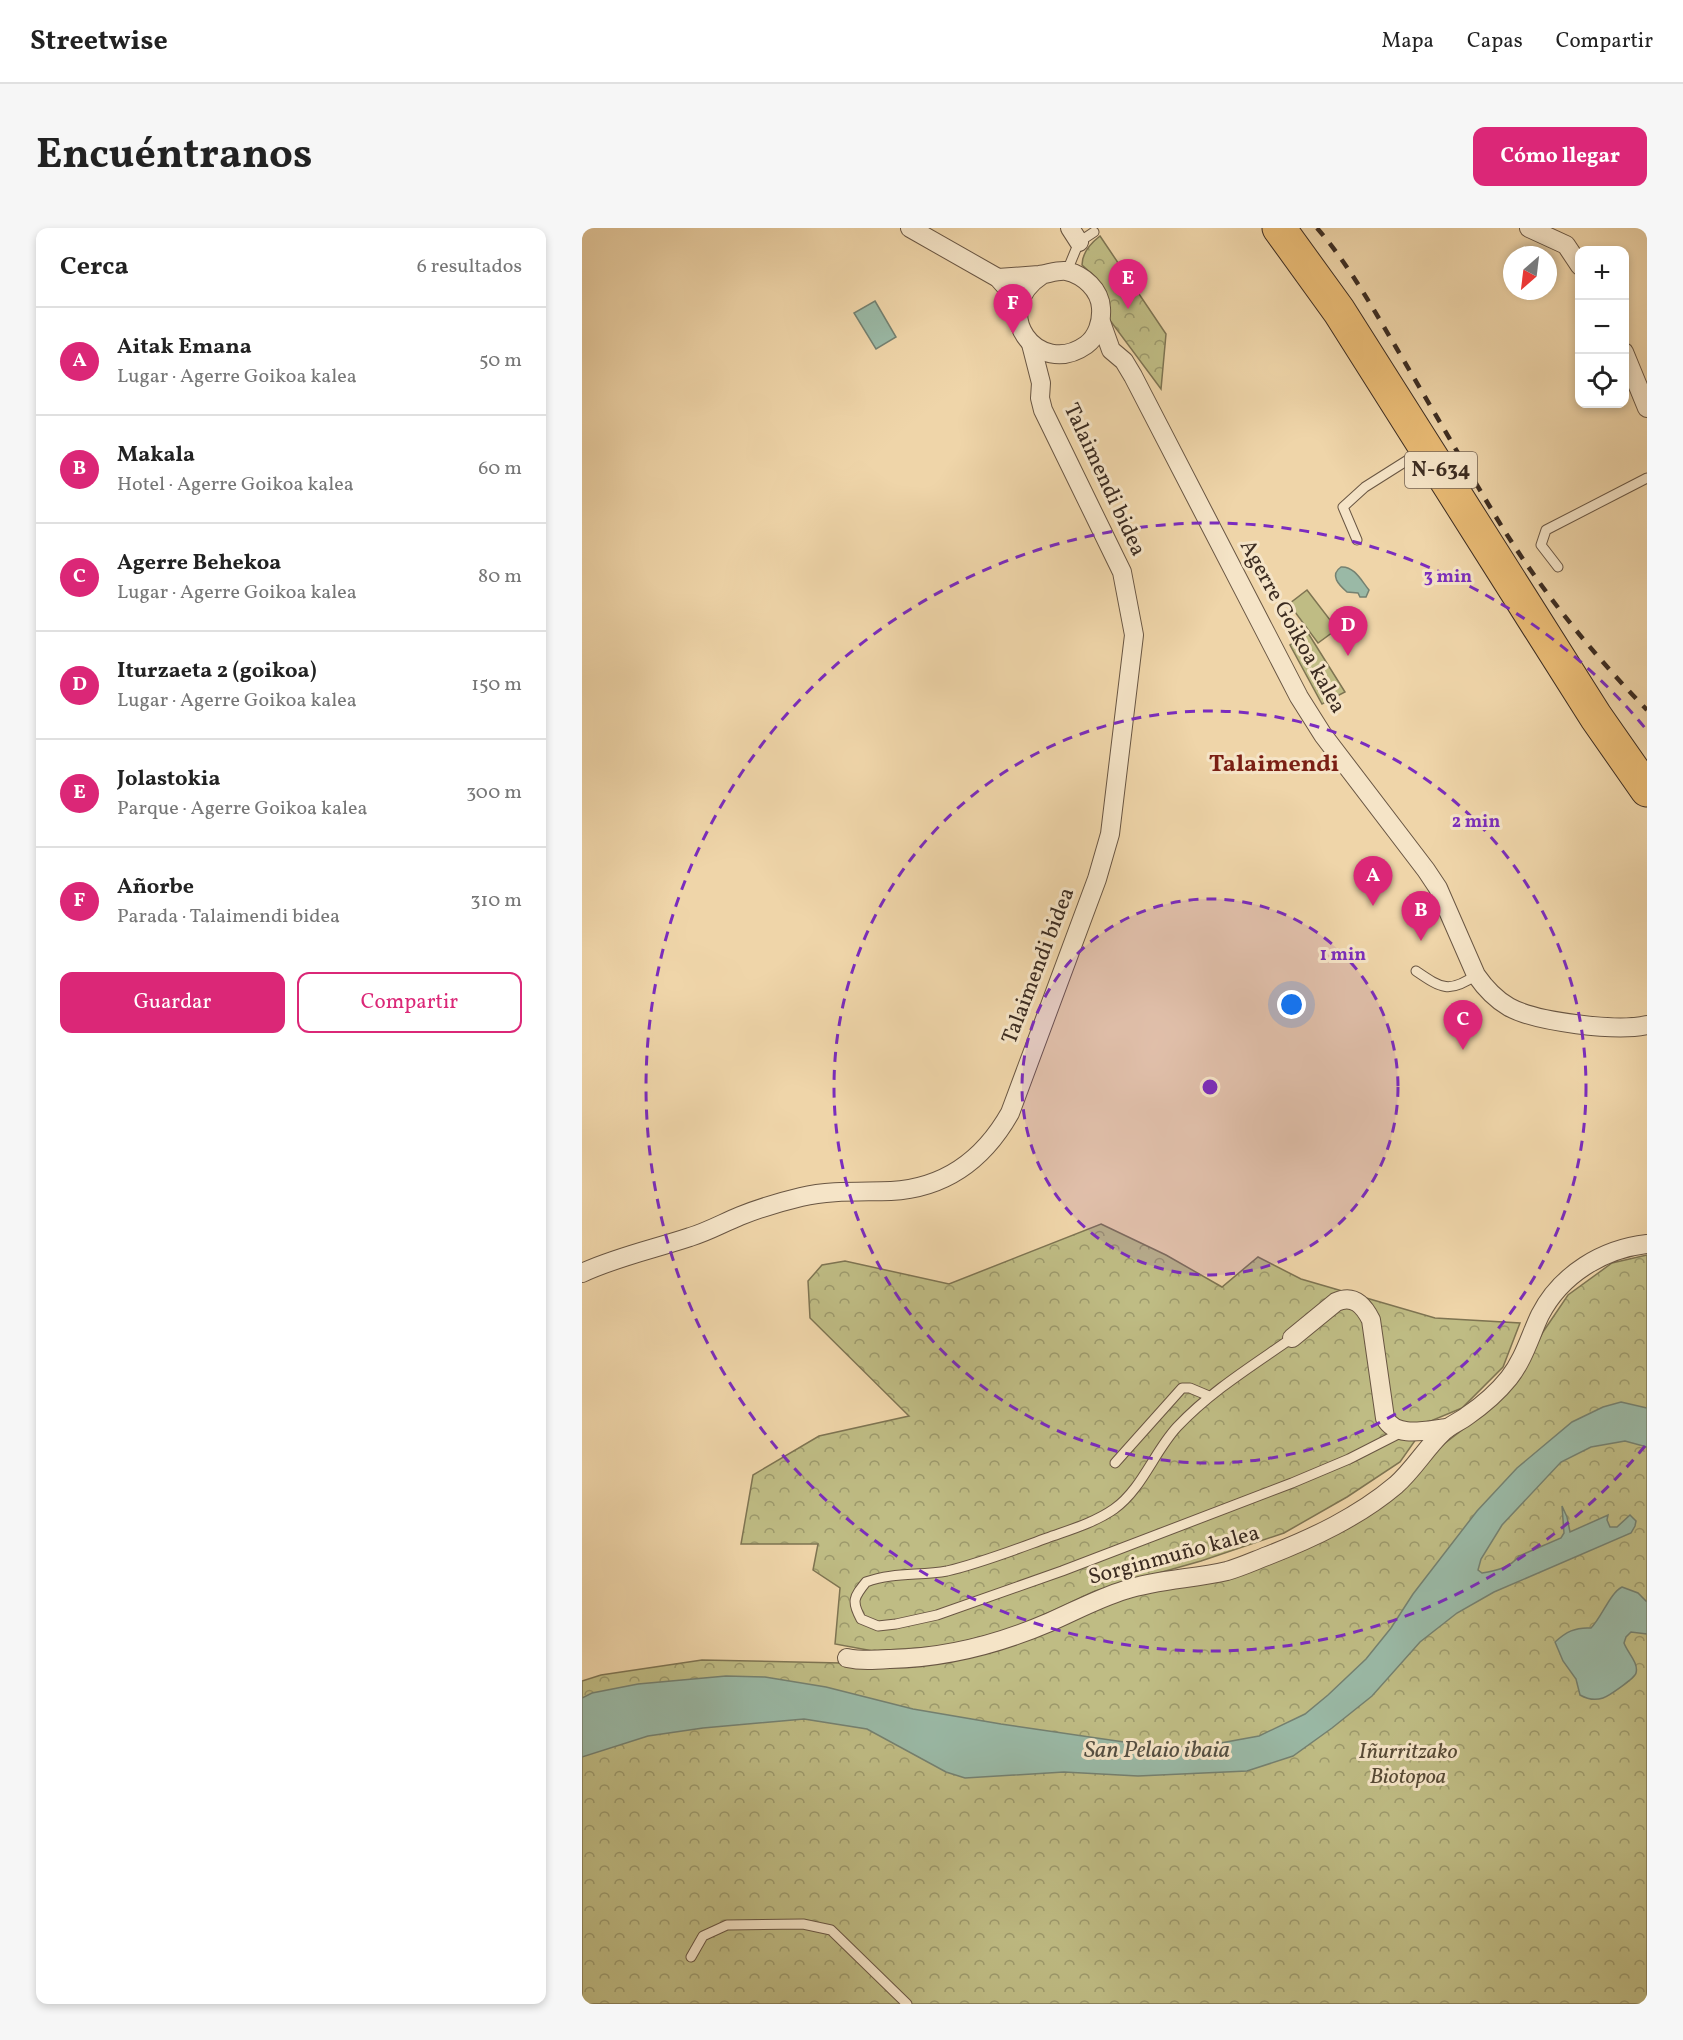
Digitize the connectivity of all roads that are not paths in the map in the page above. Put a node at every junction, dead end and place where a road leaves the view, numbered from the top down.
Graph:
1 (910, 228) edge
2 (1279, 228) edge
3 (1529, 228) edge
4 (1554, 228) edge
5 (1081, 234) edge
6 (1566, 245) junction
7 (1575, 258) edge
8 (1067, 271) junction
9 (1042, 275) junction
10 (998, 278) junction
11 (1019, 303) junction
12 (1101, 322) junction
13 (1030, 344) junction
14 (1084, 346) junction
15 (1111, 350) junction
16 (1065, 354) junction
17 (1625, 354) edge
18 (1041, 383) junction
19 (1647, 408) edge
20 (1427, 448) junction
21 (1647, 478) edge
22 (1357, 540) dead end
23 (1558, 567) dead end
24 (1596, 717) junction
25 (1647, 790) edge
26 (1647, 811) edge
27 (1416, 970) dead end
28 (1476, 975) junction
29 (1647, 1024) edge
30 (1647, 1244) edge
31 (582, 1273) edge
32 (1292, 1338) joint
33 (1209, 1396) junction
34 (1447, 1428) junction
35 (1403, 1431) junction
36 (1115, 1463) dead end
37 (847, 1658) dead end
38 (691, 1958) dead end
39 (907, 2004) edge

1 - 10 street
2 - 20 highway, N-634
3 - 6 street
4 - 6 lane
5 - 8 lane
6 - 7 street
8 - 9 street
8 - 12 street
9 - 10 street
9 - 11 street
10 - 11 street
11 - 13 street
12 - 14 street
12 - 15 street, Agerre Goikoa kalea
13 - 16 street
13 - 18 street, Talaimendi bidea
14 - 15 street
14 - 16 street
15 - 28 street, Agerre Goikoa kalea
16 - 18 street, Talaimendi bidea
17 - 19 street
18 - 31 street, Talaimendi bidea
20 - 22 lane
20 - 24 highway, N-634
21 - 23 lane
24 - 25 highway, N-634
24 - 26 highway, N-634
27 - 28 lane
28 - 29 street, Agerre Goikoa kalea
30 - 34 street, Sorginmuño kalea
32 - 33 lane
32 - 35 street
33 - 35 lane
33 - 36 lane
34 - 35 street
34 - 37 street, Sorginmuño kalea
38 - 39 lane

